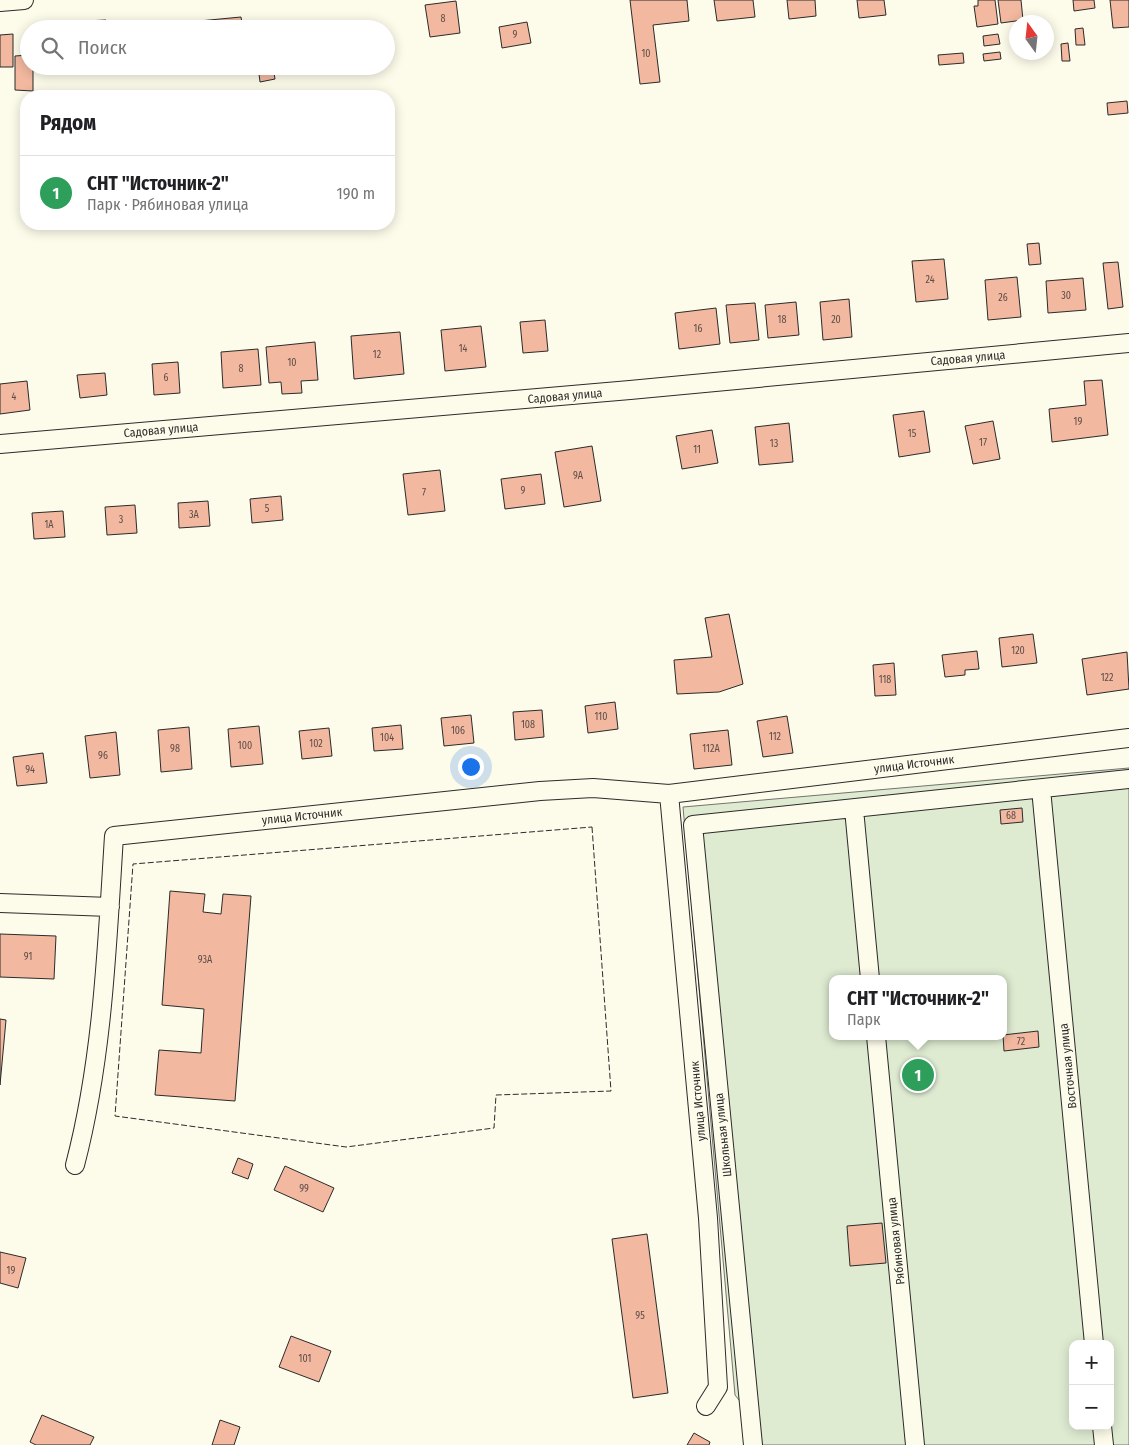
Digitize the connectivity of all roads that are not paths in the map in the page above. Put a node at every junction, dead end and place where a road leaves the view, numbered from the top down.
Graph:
1 (24, 0) edge
2 (0, 2) edge
3 (1129, 343) edge
4 (0, 444) edge
5 (1129, 738) edge
6 (1129, 780) edge
7 (1041, 789) junction
8 (669, 794) junction
9 (854, 809) junction
10 (0, 903) edge
11 (110, 907) junction
12 (870, 975) edge
13 (876, 1040) edge
14 (74, 1165) dead end
15 (1094, 1340) edge
16 (706, 1406) dead end
17 (1102, 1430) edge
18 (753, 1445) edge
19 (916, 1445) edge
20 (1104, 1445) edge

1 - 2 street
3 - 4 street, Садовая улица
5 - 8 street, улица Источник
6 - 7 street
7 - 9 street
7 - 15 street, Восточная улица
8 - 11 street, улица Источник
8 - 16 street, улица Источник
9 - 12 street
9 - 18 street, Школьная улица
10 - 11 street
11 - 14 street
13 - 19 street, Рябиновая улица
17 - 20 street

